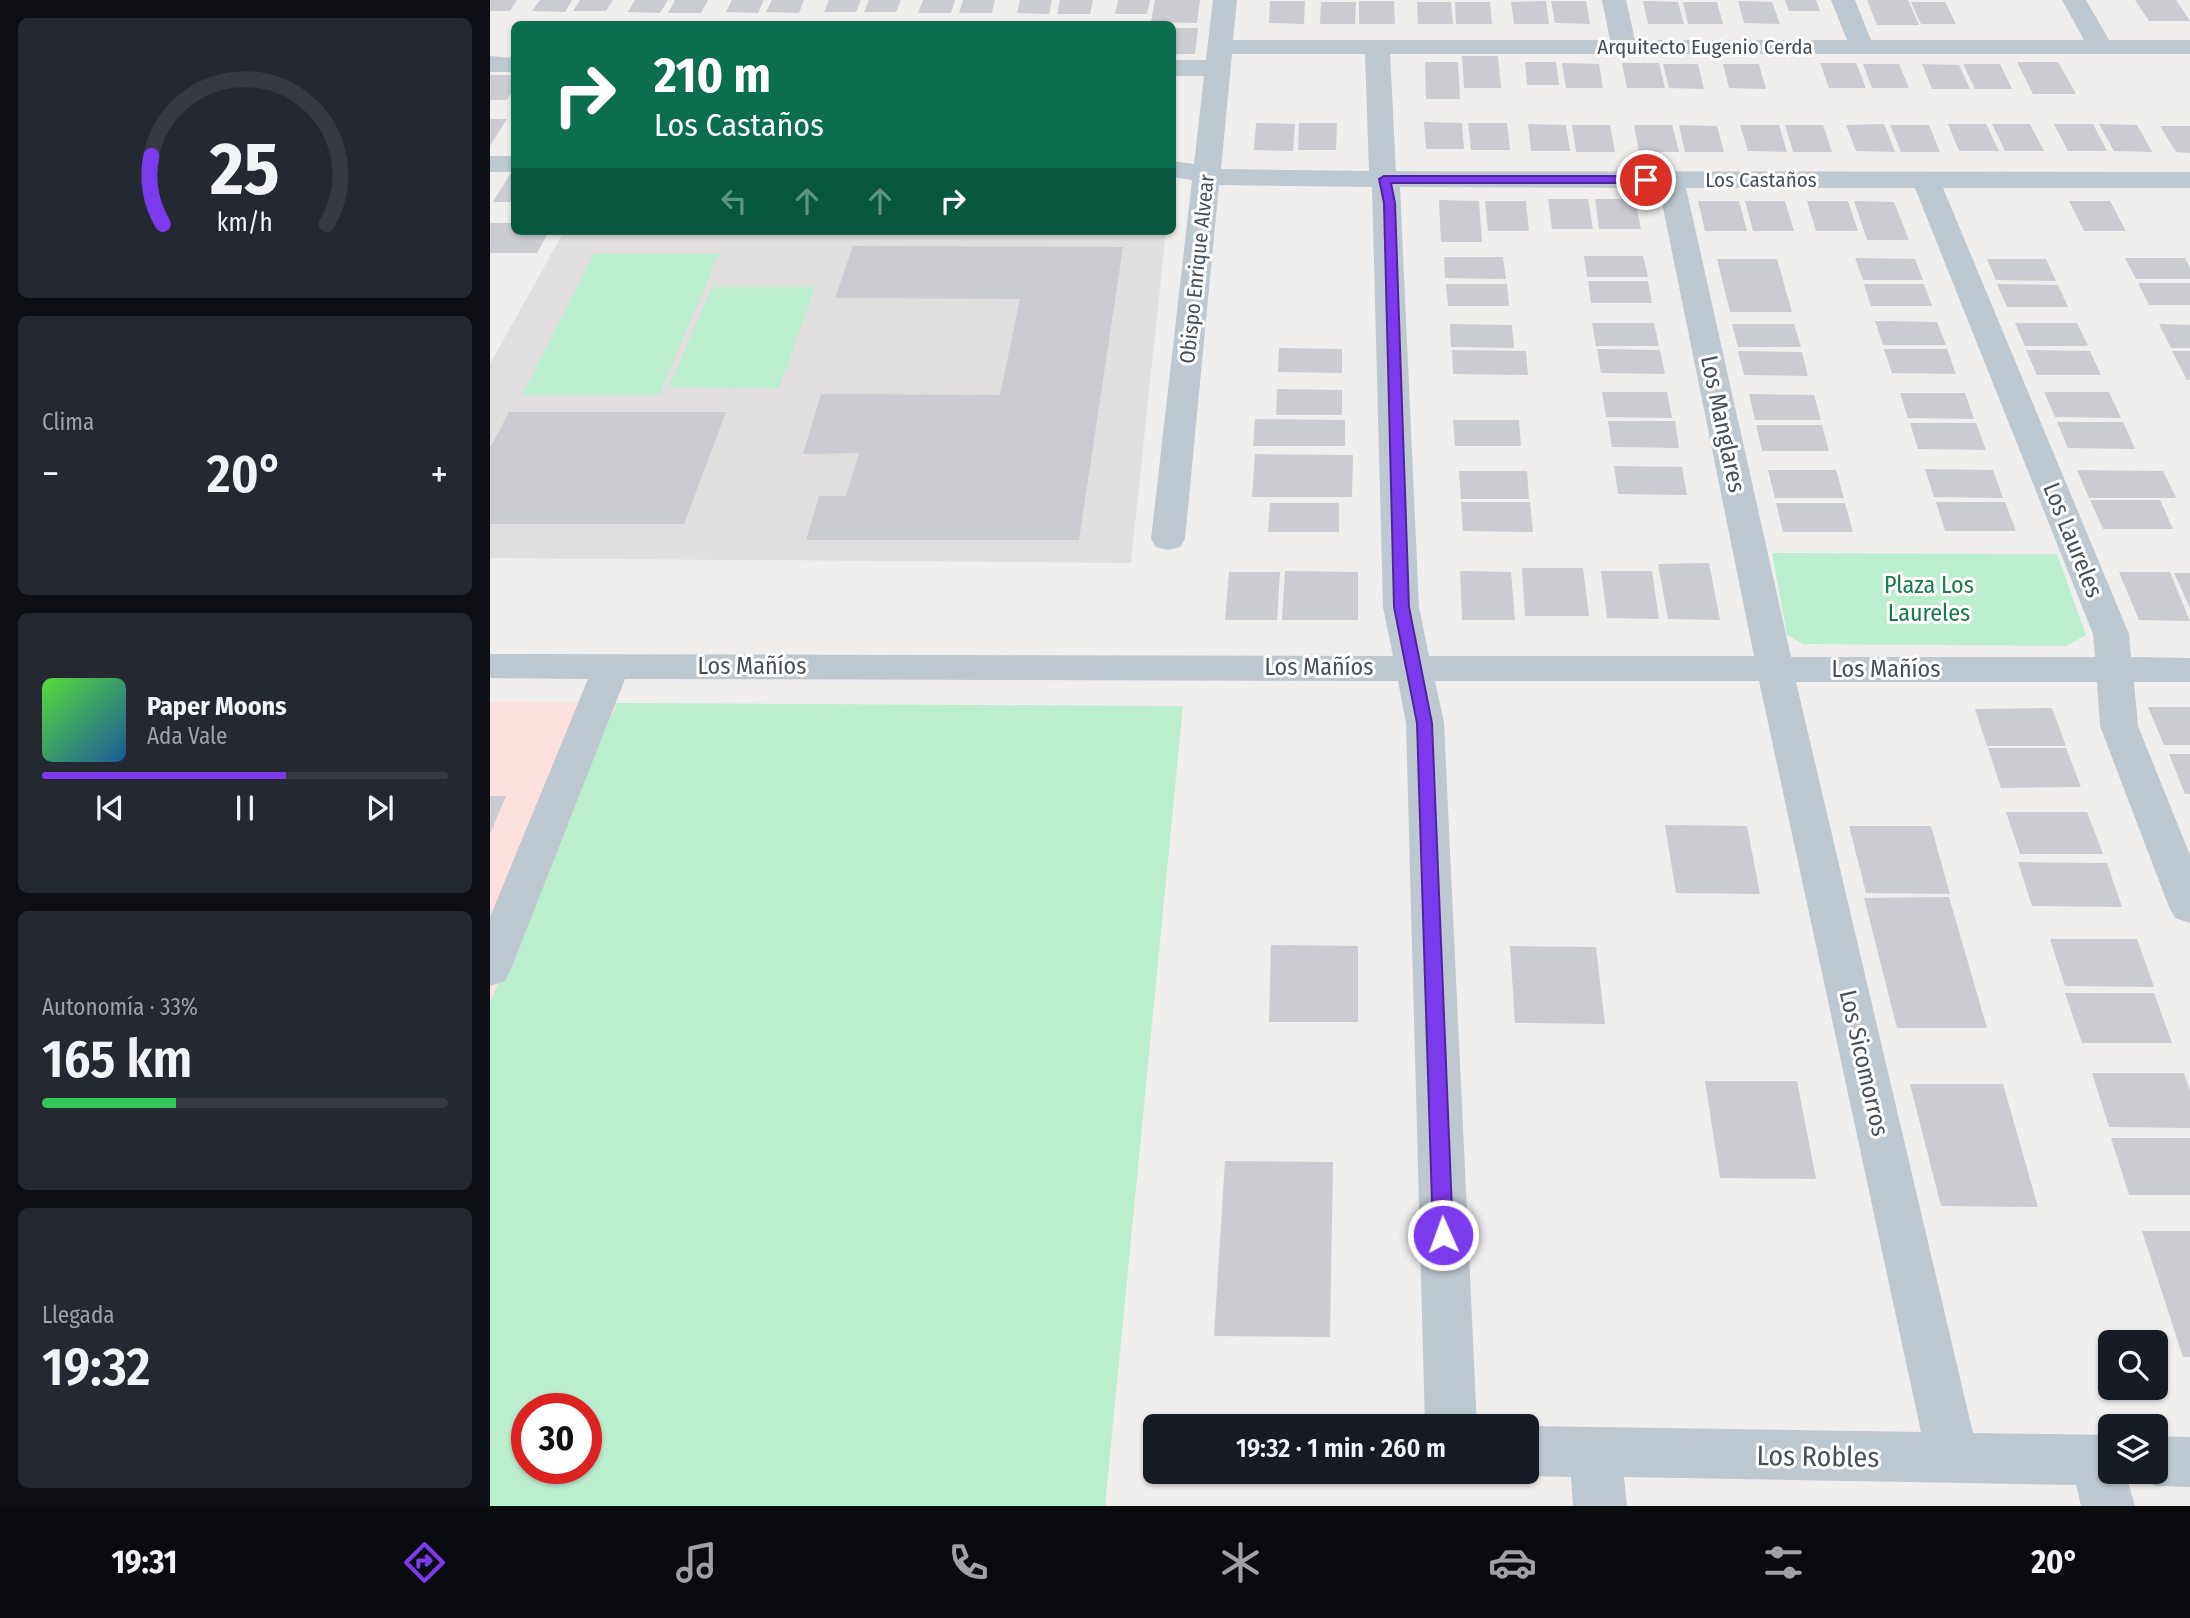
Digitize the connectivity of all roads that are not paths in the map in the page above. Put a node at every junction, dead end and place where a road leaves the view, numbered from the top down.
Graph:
1 (1225, 0) edge
2 (1614, 0) edge
3 (1843, 0) edge
4 (2074, 0) edge
5 (1377, 46) junction
6 (1624, 47) junction
7 (1862, 47) junction
8 (2101, 47) junction
9 (2190, 47) edge
10 (1219, 58) junction
11 (490, 64) edge
12 (511, 65) edge
13 (1176, 67) edge
14 (490, 164) edge
15 (511, 164) edge
16 (1176, 170) edge
17 (1207, 174) junction
18 (1384, 179) junction
19 (1671, 180) junction
20 (1926, 180) junction
21 (2188, 184) edge
22 (1168, 539) dead end
23 (490, 666) edge
24 (612, 666) junction
25 (1413, 668) junction
26 (1775, 668) junction
27 (2115, 669) junction
28 (2190, 670) edge
29 (2190, 907) edge
30 (490, 969) edge
31 (1451, 1414) edge
32 (1539, 1451) edge
33 (1595, 1452) junction
34 (1953, 1459) junction
35 (2168, 1461) edge
36 (2190, 1462) edge
37 (2098, 1475) edge
38 (1600, 1506) edge

1 - 10 street, Obispo Enrique Alvear
2 - 6 street
3 - 7 street
4 - 8 street
5 - 6 street, Arquitecto Eugenio Cerda
5 - 10 street, Arquitecto Eugenio Cerda
5 - 18 street
6 - 7 street, Arquitecto Eugenio Cerda
7 - 8 street, Arquitecto Eugenio Cerda
8 - 9 street, Arquitecto Eugenio Cerda
10 - 13 street, Arquitecto Eugenio Cerda
10 - 17 street, Obispo Enrique Alvear
11 - 12 street
14 - 15 street
16 - 17 street, Los Castaños
17 - 18 street, Los Castaños
17 - 22 street, Obispo Enrique Alvear
18 - 19 street, Los Castaños
18 - 25 street
19 - 20 street, Los Castaños
19 - 26 street, Los Manglares
20 - 21 street, Los Castaños
20 - 27 street, Los Laureles
23 - 24 street, Los Mañíos
24 - 25 street, Los Mañíos
24 - 30 street
25 - 26 street, Los Mañíos
25 - 31 street
26 - 27 street, Los Mañíos
26 - 34 street, Los Sicomorros
27 - 28 street, Los Mañíos
27 - 29 street, Los Laureles
32 - 33 street, Los Robles
33 - 34 street, Los Robles
33 - 38 street
34 - 37 street, Los Robles
35 - 36 street

